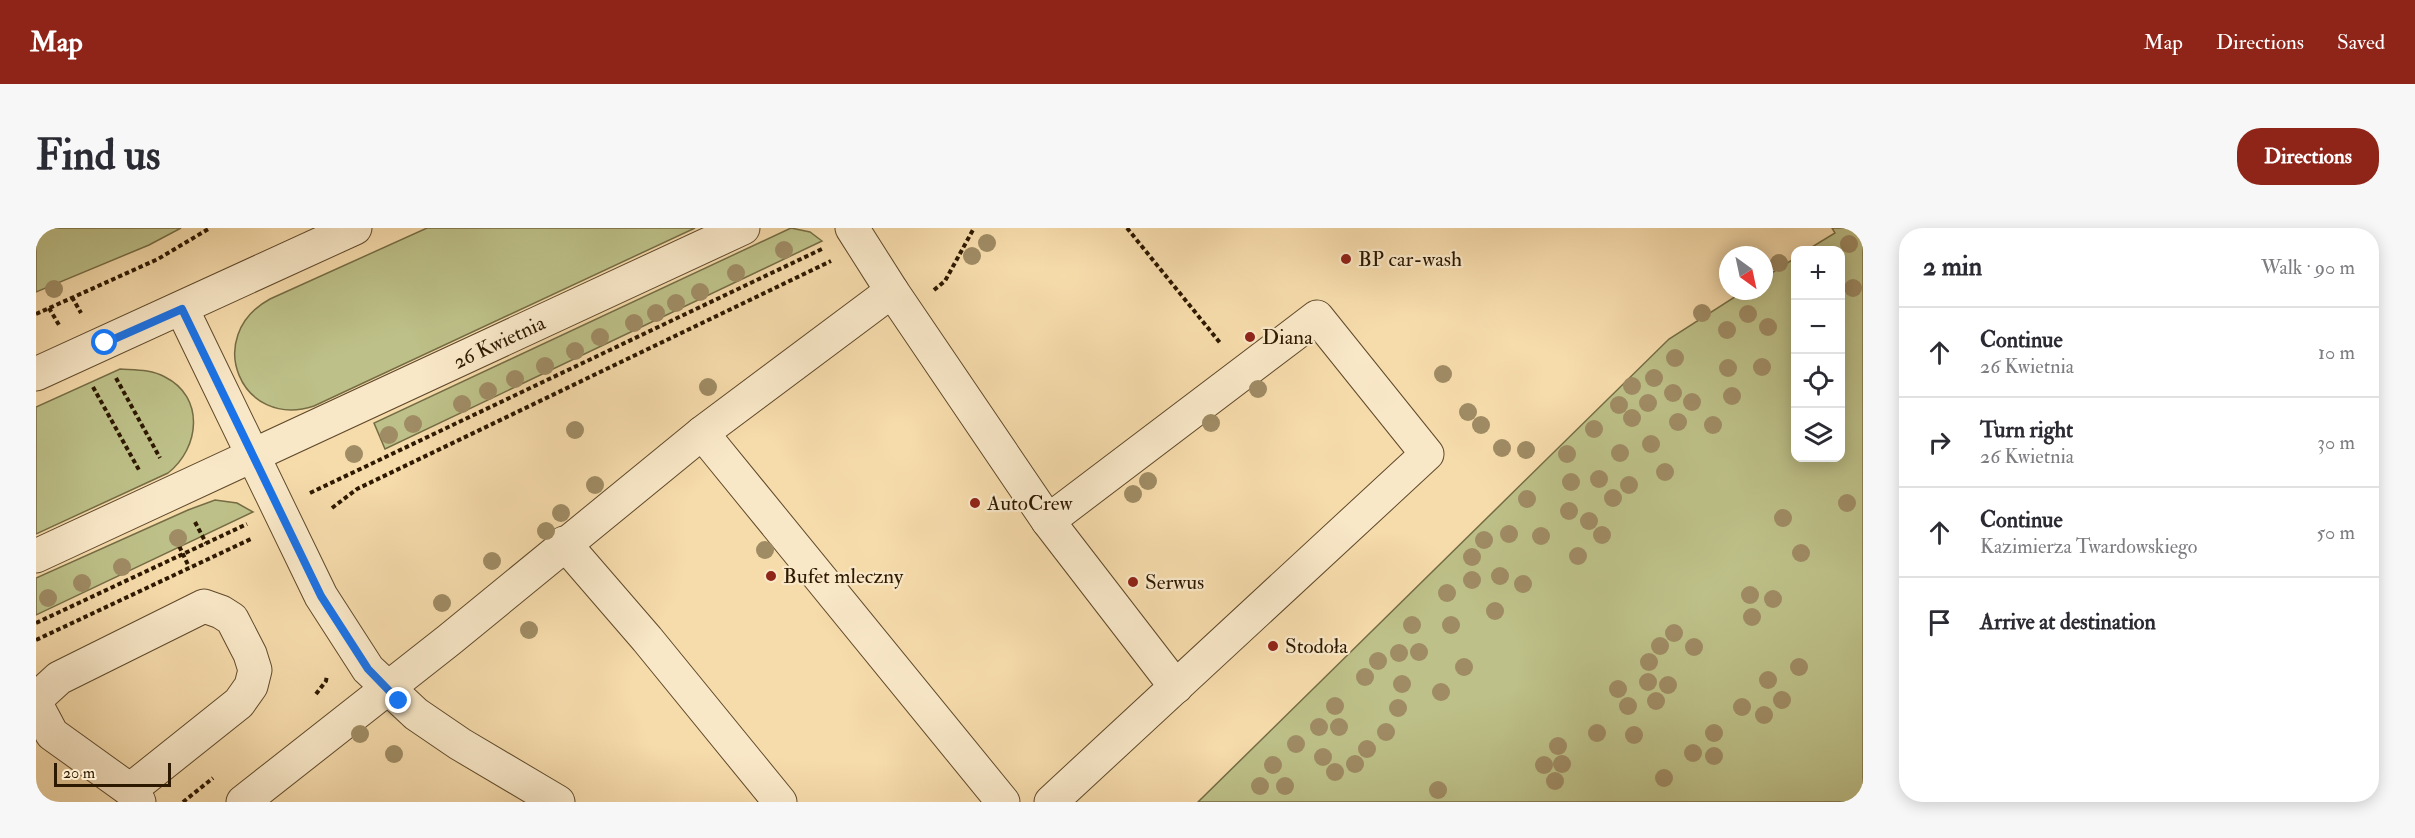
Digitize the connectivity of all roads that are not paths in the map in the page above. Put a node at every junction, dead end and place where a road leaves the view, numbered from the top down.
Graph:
1 (355, 228) edge
2 (743, 228) edge
3 (853, 231) edge
4 (899, 302) junction
5 (182, 309) junction
6 (36, 374) edge
7 (702, 433) junction
8 (254, 456) junction
9 (1048, 521) junction
10 (564, 543) junction
11 (36, 556) edge
12 (1176, 687) junction
13 (386, 688) junction
14 (36, 699) edge
15 (36, 704) edge
16 (135, 796) edge
17 (243, 802) edge
18 (558, 802) edge
19 (780, 802) edge
20 (1003, 802) edge
21 (1051, 802) edge

1 - 5 street
2 - 8 street, 26 Kwietnia
3 - 4 street
4 - 7 street
4 - 9 street
5 - 6 street
5 - 8 street
7 - 10 street
7 - 20 street
8 - 11 street, 26 Kwietnia
8 - 13 street
9 - 12 street
9 - 12 street
10 - 13 street
10 - 19 street
12 - 21 street
13 - 17 street
13 - 18 street
14 - 16 street
15 - 16 street

